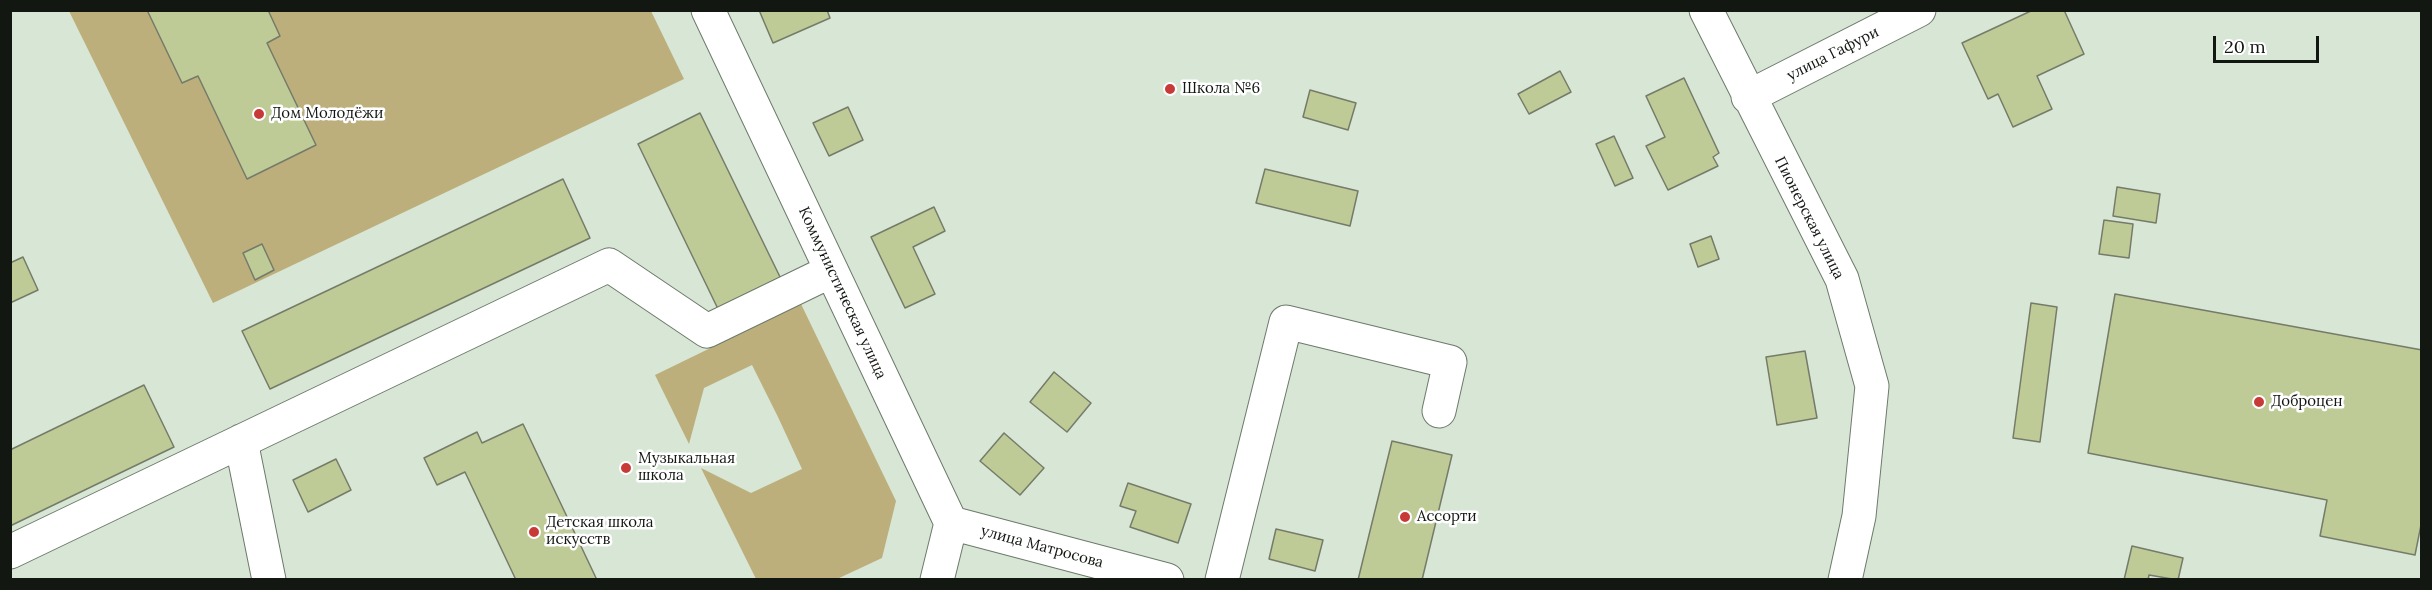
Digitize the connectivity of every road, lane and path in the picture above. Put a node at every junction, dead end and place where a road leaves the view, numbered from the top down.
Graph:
1 (708, 10) edge
2 (1706, 10) edge
3 (1919, 10) edge
4 (1748, 98) junction
5 (831, 271) junction
6 (1438, 411) dead end
7 (241, 441) junction
8 (951, 524) junction
9 (10, 552) edge
10 (269, 579) edge
11 (937, 579) edge
12 (1167, 579) edge
13 (1222, 579) edge
14 (1845, 579) edge

1 - 5 street, Коммунистическая улица
2 - 4 street, Пионерская улица
3 - 4 street, улица Гафури
4 - 14 street, Пионерская улица
5 - 7 street
5 - 8 street, Коммунистическая улица
6 - 13 street
7 - 9 street
7 - 10 street
8 - 11 street
8 - 12 street, улица Матросова

